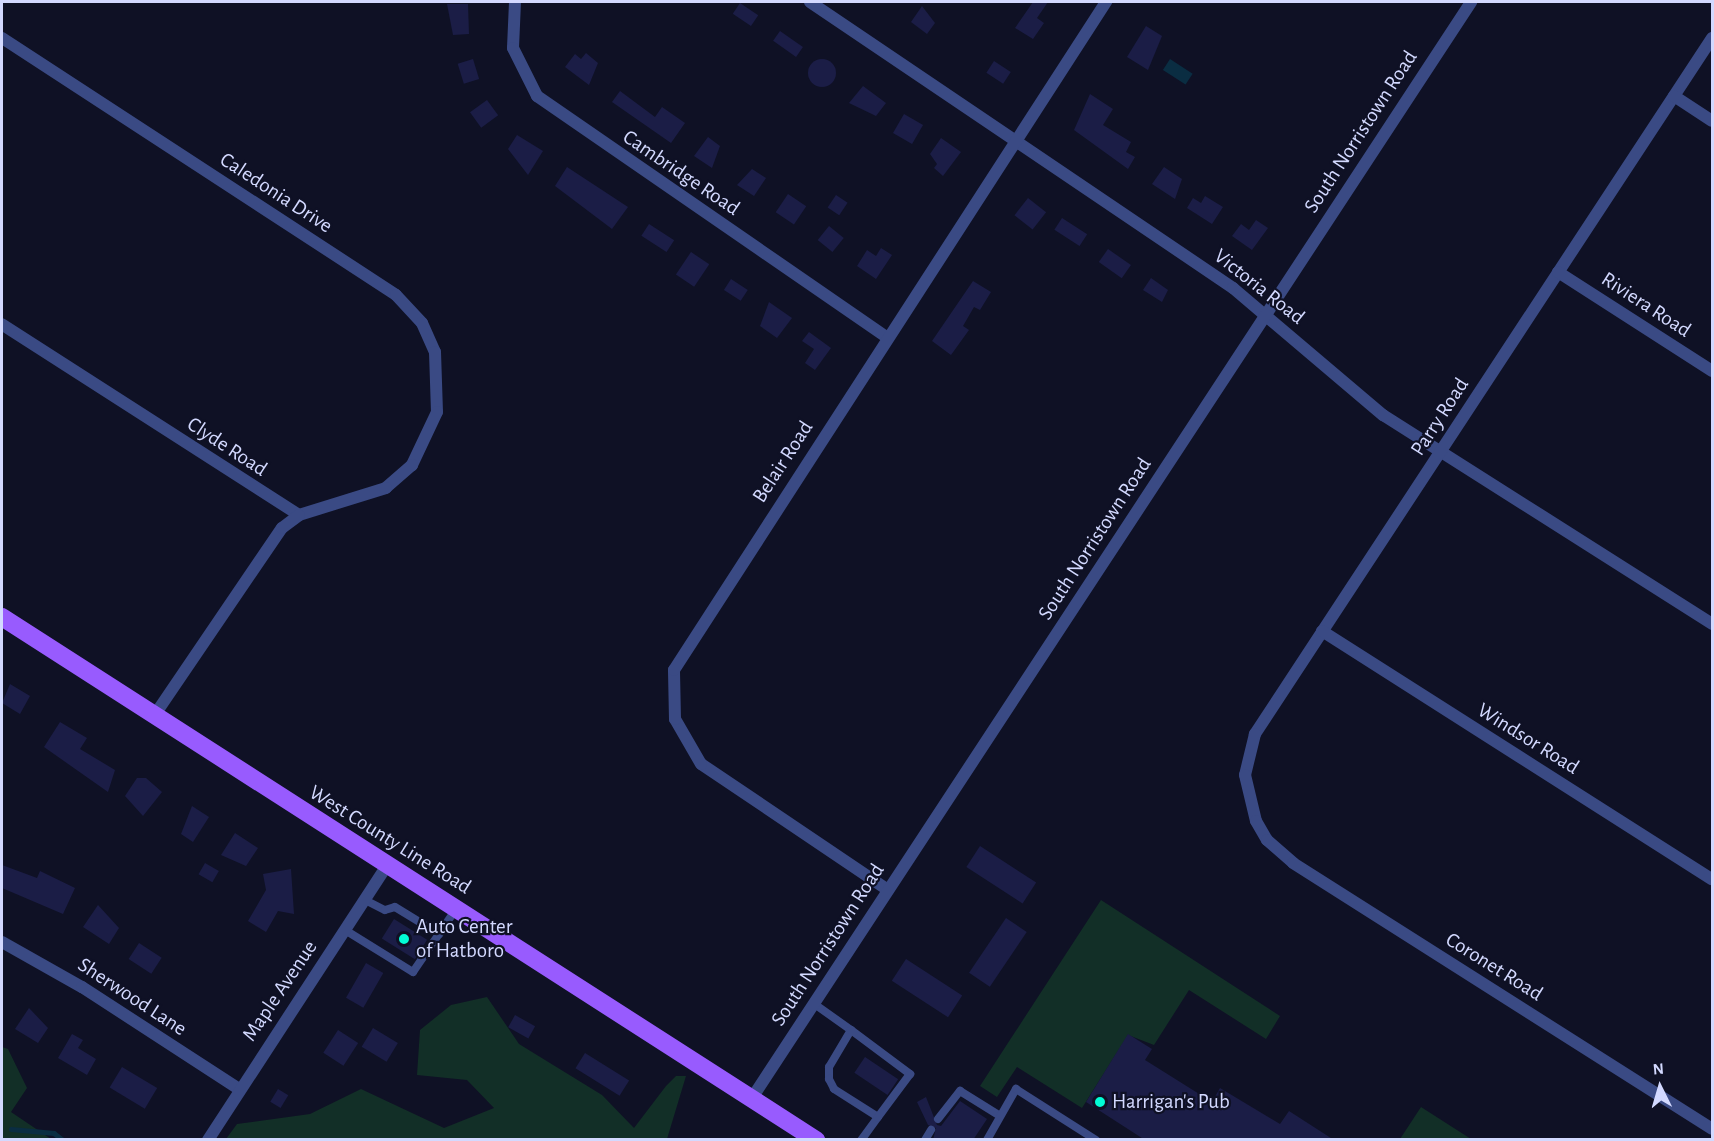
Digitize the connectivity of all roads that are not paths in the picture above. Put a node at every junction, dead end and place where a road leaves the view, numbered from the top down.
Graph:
1 (515, 2) edge
2 (810, 2) edge
3 (1106, 2) edge
4 (1471, 2) edge
5 (2, 38) edge
6 (1713, 38) edge
7 (1674, 96) junction
8 (1713, 121) edge
9 (1016, 141) junction
10 (1558, 272) junction
11 (1266, 313) junction
12 (2, 324) edge
13 (888, 338) junction
14 (1713, 371) edge
15 (1440, 452) junction
16 (299, 516) junction
17 (2, 617) edge
18 (1713, 624) edge
19 (1322, 631) junction
20 (154, 717) junction
21 (1261, 830) joint
22 (387, 865) junction
23 (1713, 879) edge
24 (888, 890) junction
25 (365, 900) junction
26 (456, 909) junction
27 (345, 930) junction
28 (439, 934) junction
29 (2, 942) edge
30 (813, 1003) junction
31 (851, 1030) junction
32 (239, 1089) junction
33 (752, 1098) junction
34 (997, 1114) junction
35 (878, 1117) junction
36 (938, 1119) dead end
37 (1713, 1129) edge
38 (931, 1130) dead end
39 (208, 1140) edge
40 (816, 1140) edge
41 (861, 1140) edge
42 (925, 1140) edge
43 (987, 1140) edge
44 (1096, 1140) edge

1 - 13 street, Cambridge Road
2 - 9 street, Victoria Road
3 - 9 street, Belair Road
4 - 11 street, South Norristown Road
5 - 16 street, Caledonia Drive
6 - 7 street, Parry Road
7 - 8 street
7 - 10 street, Parry Road
9 - 11 street, Victoria Road
9 - 13 street, Belair Road
10 - 14 street, Riviera Road
10 - 15 street, Parry Road
11 - 15 street, Victoria Road
11 - 24 street, South Norristown Road
12 - 16 street, Clyde Road
13 - 24 street, Belair Road
15 - 18 street, Victoria Road
15 - 19 street, Parry Road
16 - 20 street
17 - 20 main road, West County Line Road
19 - 21 street, Parry Road
19 - 23 street, Windsor Road
20 - 22 main road, West County Line Road
21 - 37 street, Coronet Road
22 - 25 street, Maple Avenue
22 - 26 main road, West County Line Road
24 - 30 street, South Norristown Road
25 - 27 street, Maple Avenue
25 - 28 lane
26 - 28 lane
26 - 33 main road, West County Line Road
27 - 28 lane
27 - 32 street, Maple Avenue
29 - 32 street, Sherwood Lane
30 - 31 lane
30 - 33 street, South Norristown Road
31 - 35 lane
31 - 35 lane
32 - 39 street, Maple Avenue
33 - 40 main road, West County Line Road
34 - 36 lane
34 - 43 lane
34 - 44 lane
35 - 41 lane
38 - 42 lane

